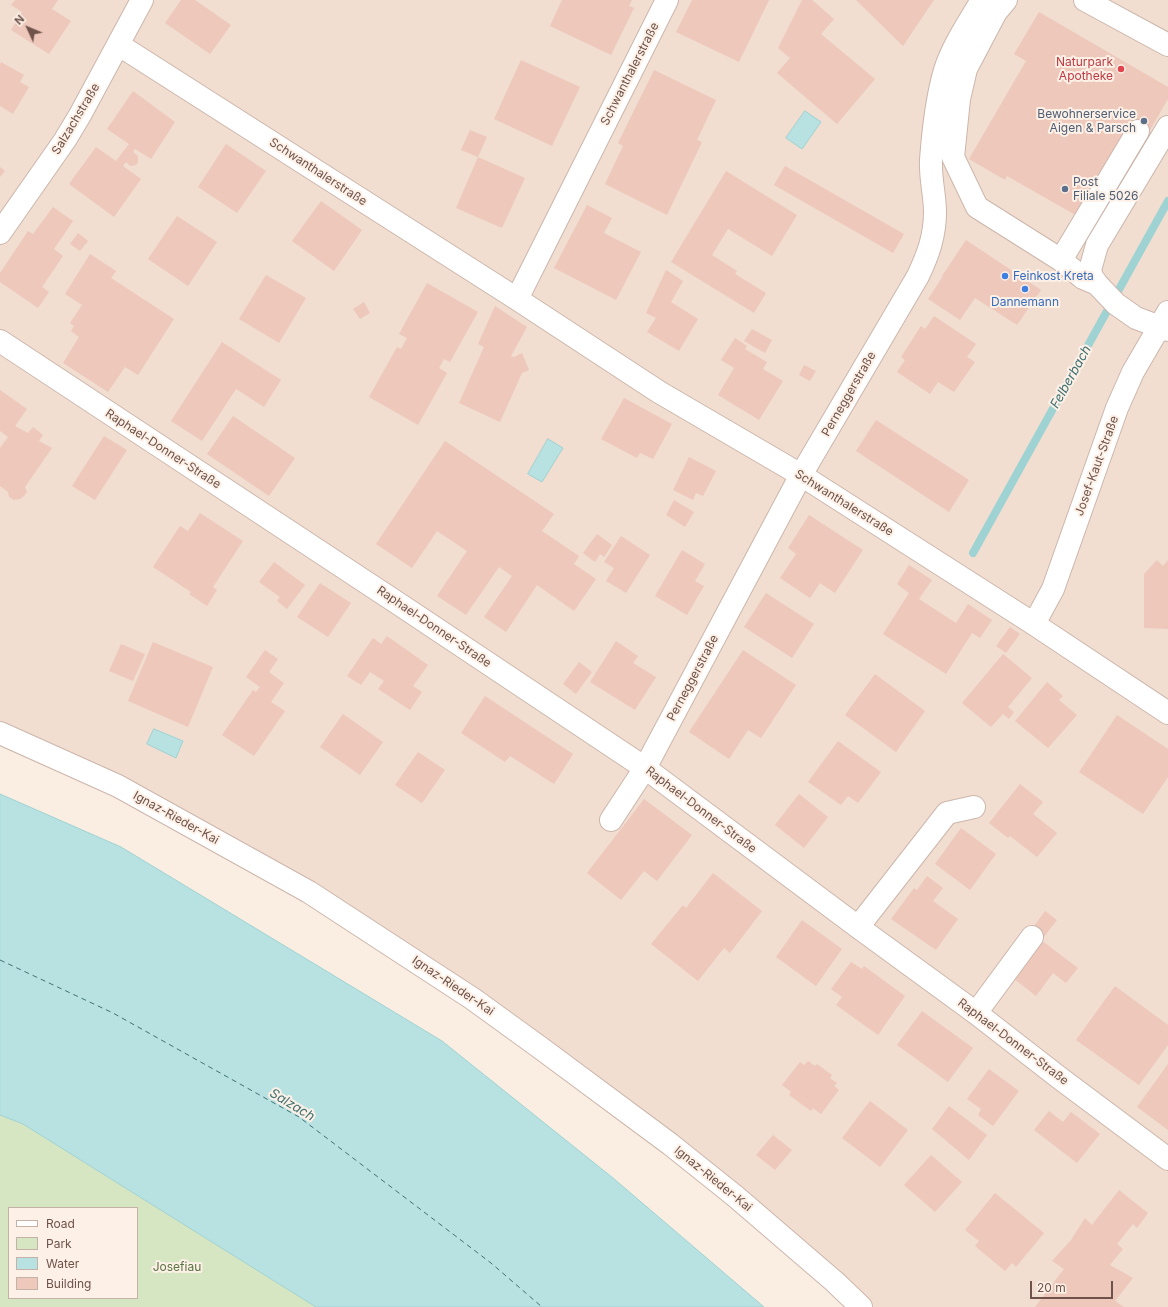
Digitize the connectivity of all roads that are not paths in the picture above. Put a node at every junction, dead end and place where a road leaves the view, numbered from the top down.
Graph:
1 (142, 0) edge
2 (667, 0) edge
3 (982, 0) edge
4 (1006, 0) edge
5 (1085, 0) edge
6 (119, 45) junction
7 (1168, 45) edge
8 (949, 97) junction
9 (1168, 127) edge
10 (1138, 132) dead end
11 (0, 233) edge
12 (1061, 260) junction
13 (1097, 284) junction
14 (517, 299) junction
15 (1165, 323) edge
16 (0, 341) edge
17 (801, 475) junction
18 (1034, 624) junction
19 (1168, 713) edge
20 (0, 733) edge
21 (645, 768) junction
22 (974, 807) dead end
23 (611, 820) dead end
24 (858, 927) junction
25 (1032, 938) dead end
26 (976, 1013) junction
27 (1168, 1159) edge
28 (860, 1307) edge

1 - 6 street, Salzachstraße
2 - 14 street, Schwanthalerstraße
3 - 8 street, Perneggerstraße
4 - 8 street
5 - 7 street
6 - 11 street, Salzachstraße
6 - 14 street, Schwanthalerstraße
8 - 12 street
8 - 17 street, Perneggerstraße
9 - 13 street
10 - 12 street
12 - 13 street
13 - 15 street
14 - 17 street, Schwanthalerstraße
15 - 18 street, Josef-Kaut-Straße
16 - 21 street, Raphael-Donner-Straße
17 - 18 street, Schwanthalerstraße
17 - 21 street, Perneggerstraße
18 - 19 street, Schwanthalerstraße
20 - 28 street, Ignaz-Rieder-Kai
21 - 23 street, Perneggerstraße
21 - 24 street, Raphael-Donner-Straße
22 - 24 street
24 - 26 street, Raphael-Donner-Straße
25 - 26 street
26 - 27 street, Raphael-Donner-Straße

